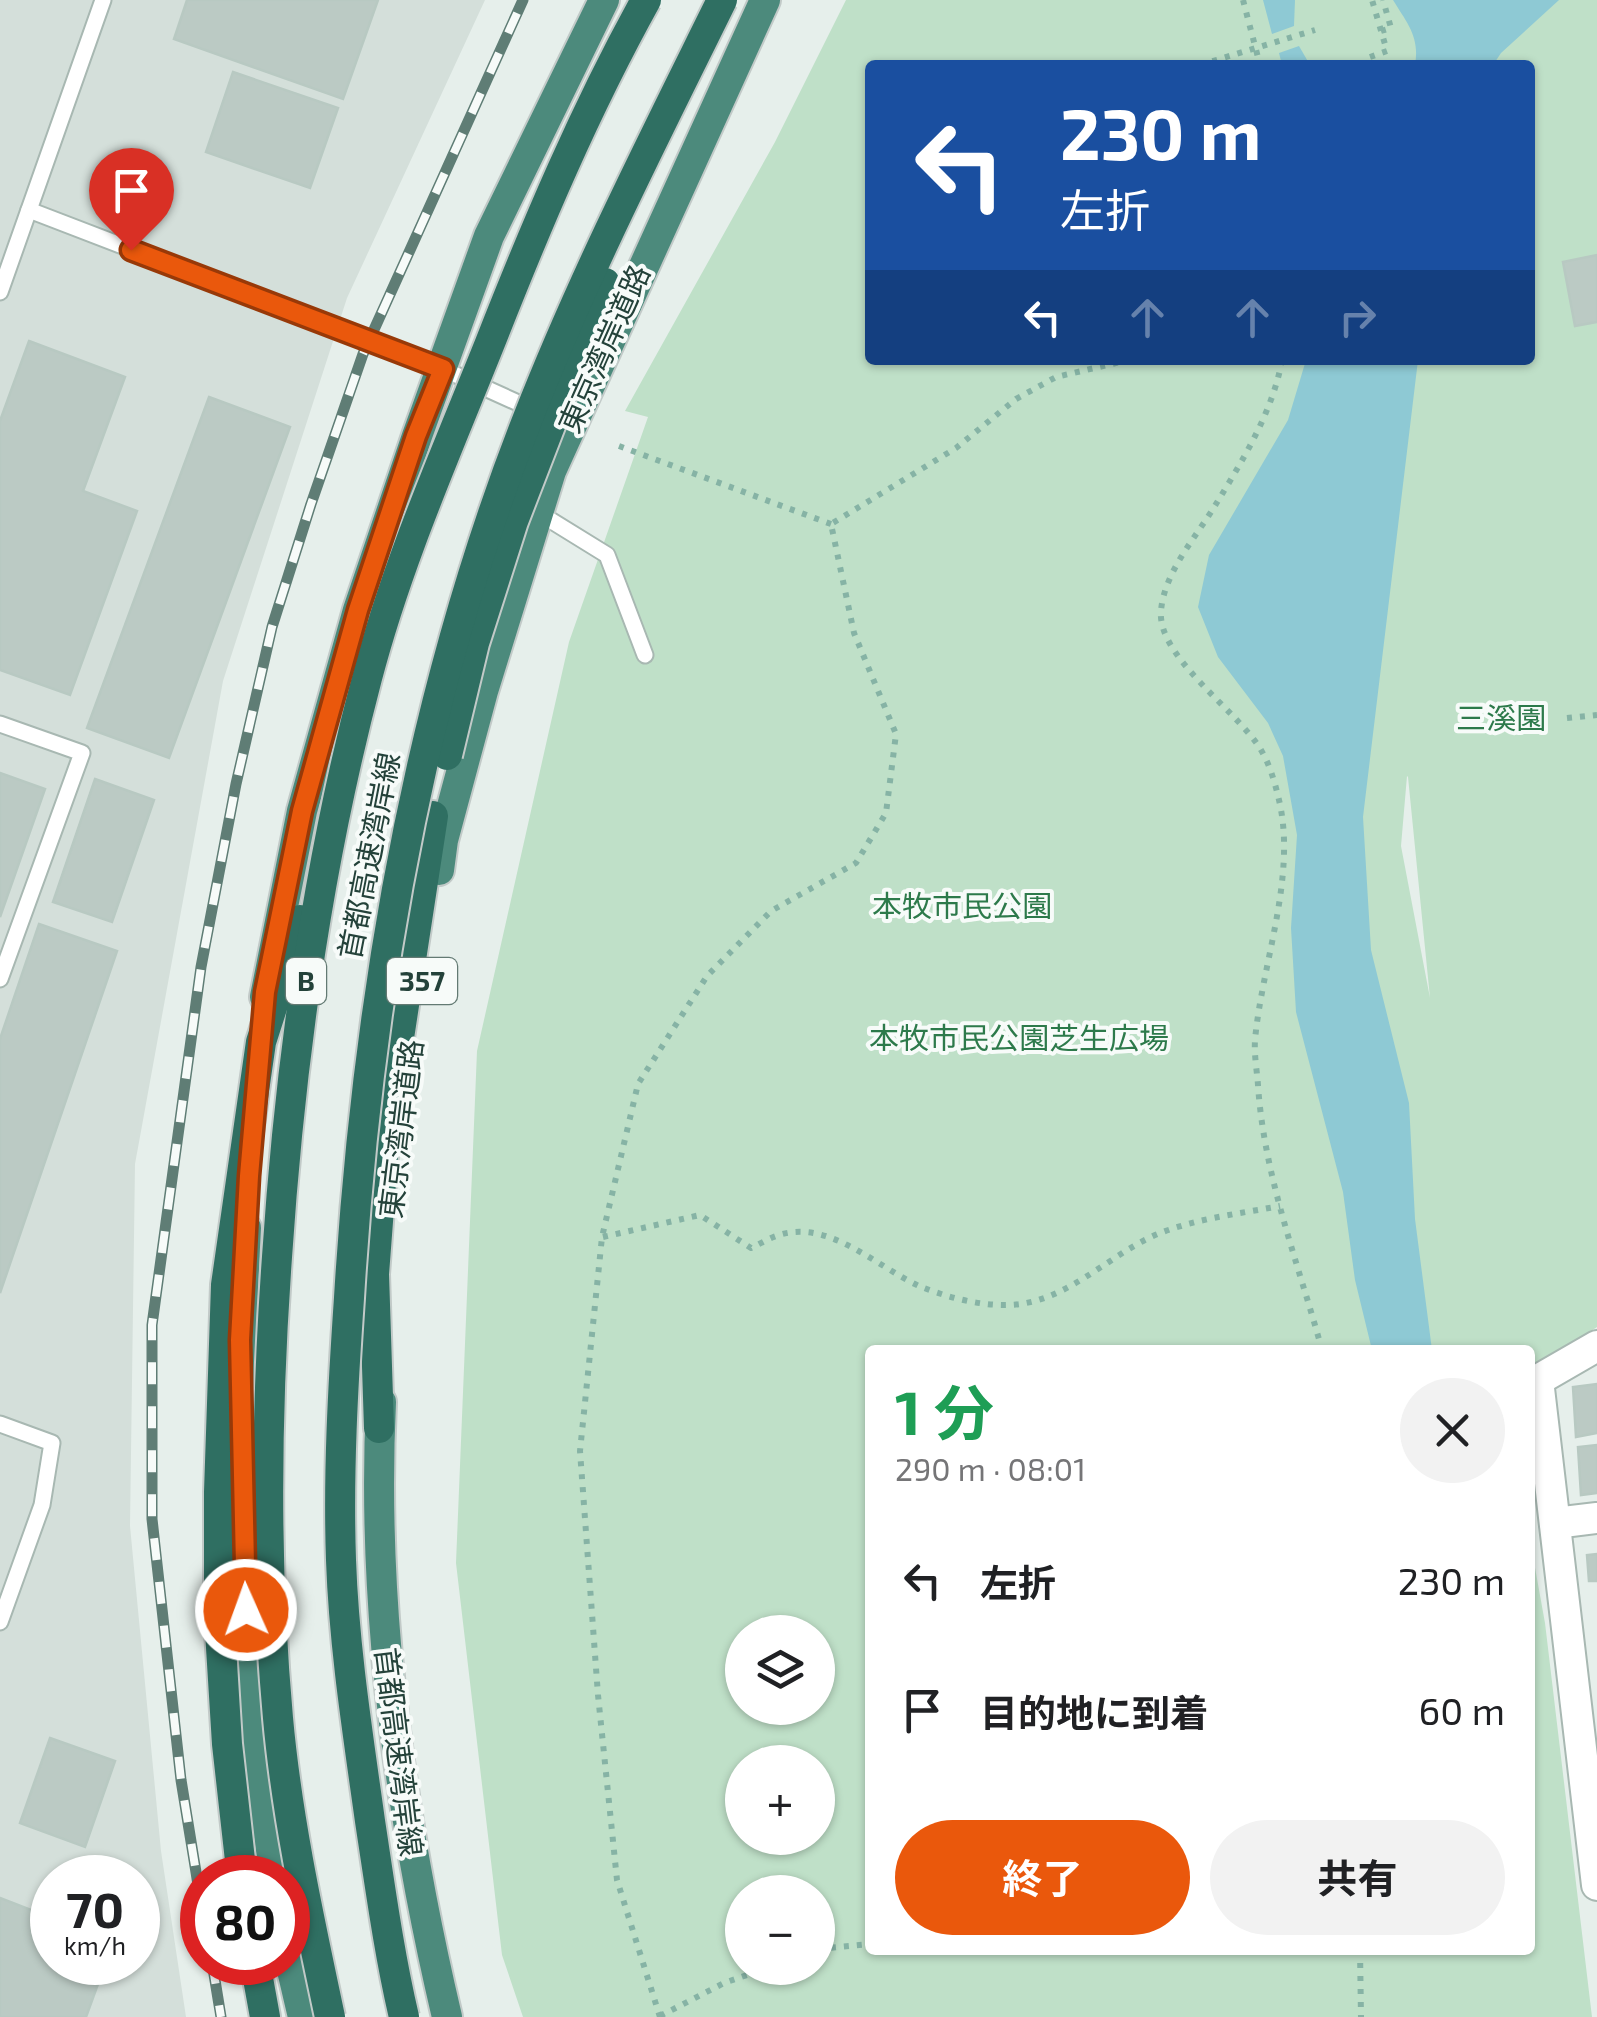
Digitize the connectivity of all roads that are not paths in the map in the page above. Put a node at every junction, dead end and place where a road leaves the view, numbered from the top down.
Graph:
1 (103, 0) edge
2 (604, 0) edge
3 (646, 0) edge
4 (724, 0) edge
5 (766, 0) edge
6 (29, 210) junction
7 (0, 292) edge
8 (443, 369) junction
9 (572, 420) junction
10 (539, 514) junction
11 (645, 655) dead end
12 (0, 724) edge
13 (332, 823) junction
14 (0, 979) edge
15 (1597, 1346) edge
16 (0, 1424) edge
17 (380, 1428) junction
18 (1597, 1518) edge
19 (1555, 1524) junction
20 (0, 1622) edge
21 (239, 1855) edge
22 (272, 1855) edge
23 (1597, 1886) edge
24 (260, 1985) edge
25 (295, 1985) edge
26 (265, 2017) edge
27 (303, 2017) edge
28 (330, 2017) edge
29 (404, 2017) edge
30 (447, 2017) edge

1 - 6 lane
2 - 8 highway
3 - 13 highway, 首都高速湾岸線 / B, bridge
4 - 17 highway, bridge
4 - 29 highway, 首都高速湾岸線, bridge
5 - 9 highway, 東京湾岸道路 / 357
6 - 7 lane
6 - 8 lane
8 - 9 lane
8 - 22 highway
9 - 10 highway, 東京湾岸道路 / 357
10 - 11 lane
10 - 17 highway, 東京湾岸道路 / 357
12 - 14 lane
13 - 21 highway, bridge
13 - 28 highway, 首都高速湾岸線 / B, bridge
15 - 19 street
16 - 20 lane
17 - 30 highway, 東京湾岸道路 / 357
18 - 19 street
19 - 23 street
24 - 26 highway
25 - 27 highway

